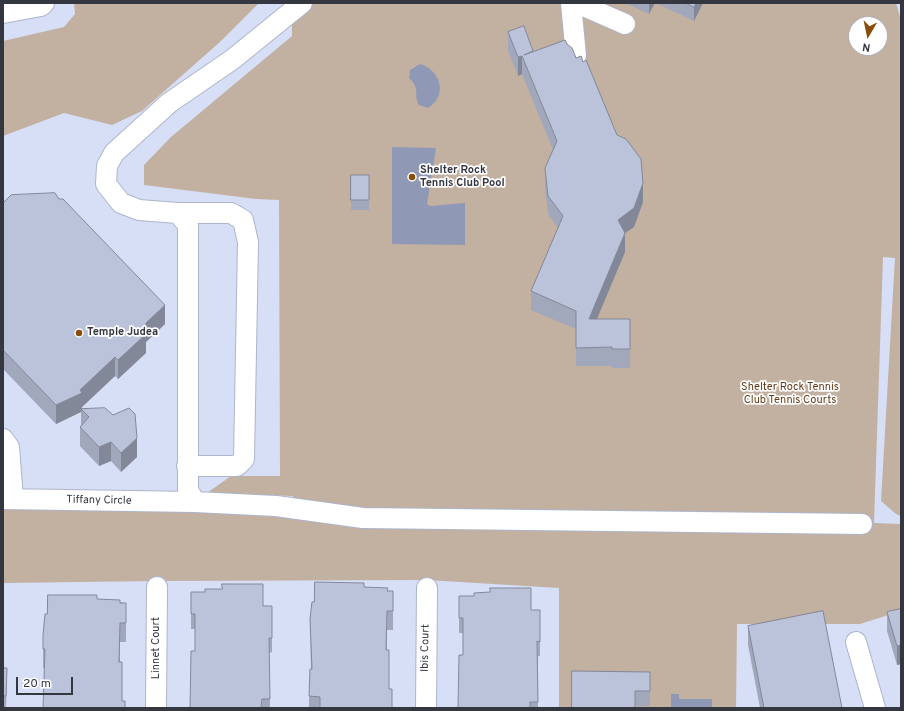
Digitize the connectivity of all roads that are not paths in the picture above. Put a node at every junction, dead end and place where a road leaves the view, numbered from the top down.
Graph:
1 (44, 3) edge
2 (302, 3) edge
3 (571, 3) edge
4 (577, 3) edge
5 (8, 10) edge
6 (625, 24) dead end
7 (576, 56) edge
8 (178, 214) junction
9 (3, 439) edge
10 (187, 466) junction
11 (8, 499) edge
12 (195, 502) junction
13 (862, 524) dead end
14 (157, 587) dead end
15 (427, 588) dead end
16 (856, 642) dead end
17 (156, 708) edge
18 (426, 708) edge
19 (875, 708) edge

1 - 5 street
2 - 8 street
3 - 7 street
4 - 6 street
8 - 10 street
8 - 10 street
9 - 11 street
10 - 12 street
11 - 12 street, Tiffany Circle
12 - 13 street, Tiffany Circle
14 - 17 street, Linnet Court
15 - 18 street, Ibis Court
16 - 19 street

